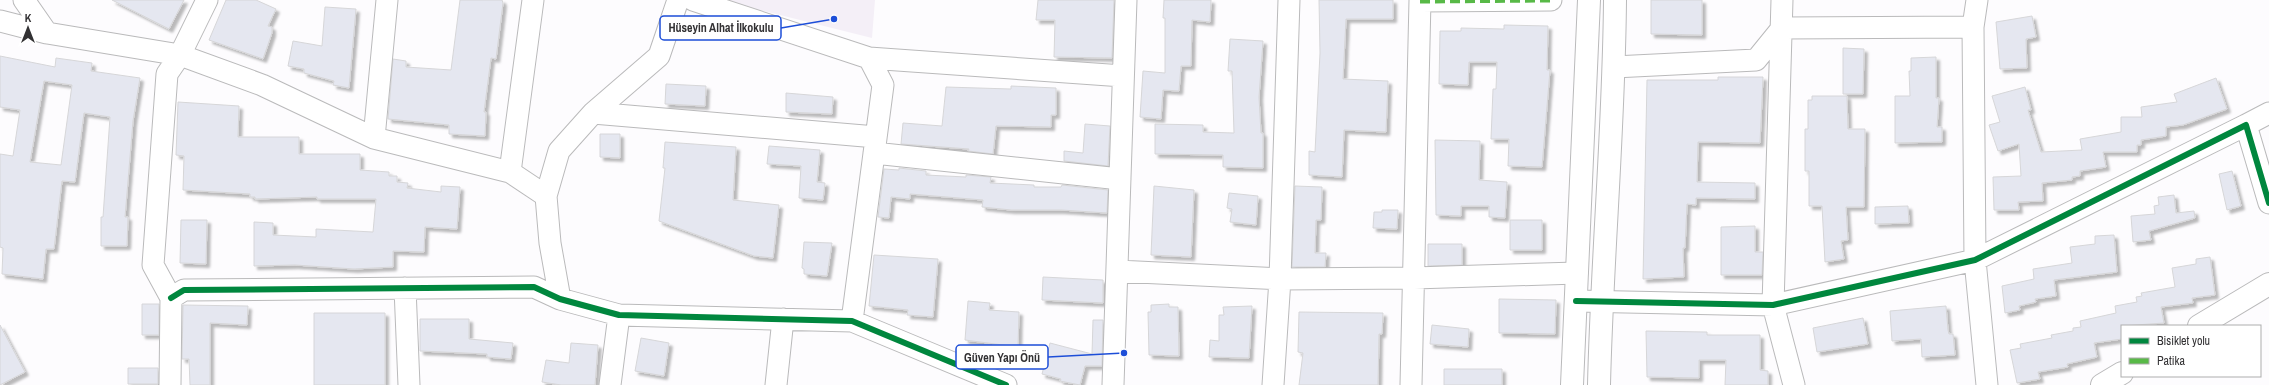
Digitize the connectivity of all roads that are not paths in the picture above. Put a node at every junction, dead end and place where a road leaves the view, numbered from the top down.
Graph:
1 (24, 0) edge
2 (207, 0) edge
3 (387, 0) edge
4 (533, 0) edge
5 (678, 0) edge
6 (693, 0) edge
7 (1126, 0) edge
8 (1289, 0) edge
9 (1420, 0) edge
10 (1552, 0) edge
11 (1589, 0) edge
12 (1615, 0) edge
13 (1782, 0) edge
14 (1977, 0) edge
15 (0, 21) edge
16 (1973, 27) junction
17 (1782, 28) junction
18 (47, 33) junction
19 (180, 55) junction
20 (869, 58) junction
21 (1614, 67) junction
22 (1123, 76) junction
23 (593, 113) junction
24 (2269, 113) edge
25 (2246, 125) junction
26 (374, 138) junction
27 (875, 145) junction
28 (510, 172) junction
29 (1120, 179) junction
30 (546, 196) junction
31 (2269, 203) edge
32 (1975, 260) junction
33 (1117, 271) junction
34 (1577, 273) junction
35 (1414, 278) junction
36 (1280, 279) junction
37 (2269, 284) edge
38 (405, 288) junction
39 (171, 298) junction
40 (560, 299) junction
41 (1601, 300) junction
42 (1576, 301) junction
43 (1773, 305) junction
44 (620, 315) junction
45 (783, 319) junction
46 (852, 321) junction
47 (2201, 325) edge
48 (170, 385) edge
49 (409, 385) edge
50 (610, 385) edge
51 (776, 385) edge
52 (1006, 385) edge
53 (1113, 385) edge
54 (1273, 385) edge
55 (1411, 385) edge
56 (1572, 385) edge
57 (1599, 385) edge
58 (1794, 385) edge
59 (1987, 385) edge

1 - 18 street
2 - 19 street
3 - 26 street
4 - 28 street
5 - 23 street
6 - 20 street
7 - 22 street
8 - 36 street
9 - 10 street
9 - 35 street
11 - 34 street
12 - 21 street
13 - 17 street
14 - 16 street
15 - 18 street
16 - 17 street
16 - 32 street
17 - 21 street
17 - 43 street
18 - 19 street
19 - 26 street
19 - 39 street
20 - 22 street
20 - 27 street
21 - 41 street
22 - 29 street
23 - 27 street
23 - 30 street
24 - 25 street
25 - 31 street
25 - 32 street
26 - 28 street
27 - 29 street
27 - 46 street
28 - 30 street
29 - 33 street
30 - 40 street
32 - 43 street
32 - 59 street
33 - 36 street
33 - 53 street
34 - 35 street
34 - 42 street
35 - 36 street
35 - 55 street
36 - 54 street
37 - 47 street
38 - 39 street
38 - 40 street
38 - 49 street
39 - 48 street
40 - 44 street
41 - 42 street
41 - 43 street
41 - 57 street
42 - 56 street
43 - 58 street
44 - 45 street
44 - 50 street
45 - 46 street
45 - 51 street
46 - 52 street

